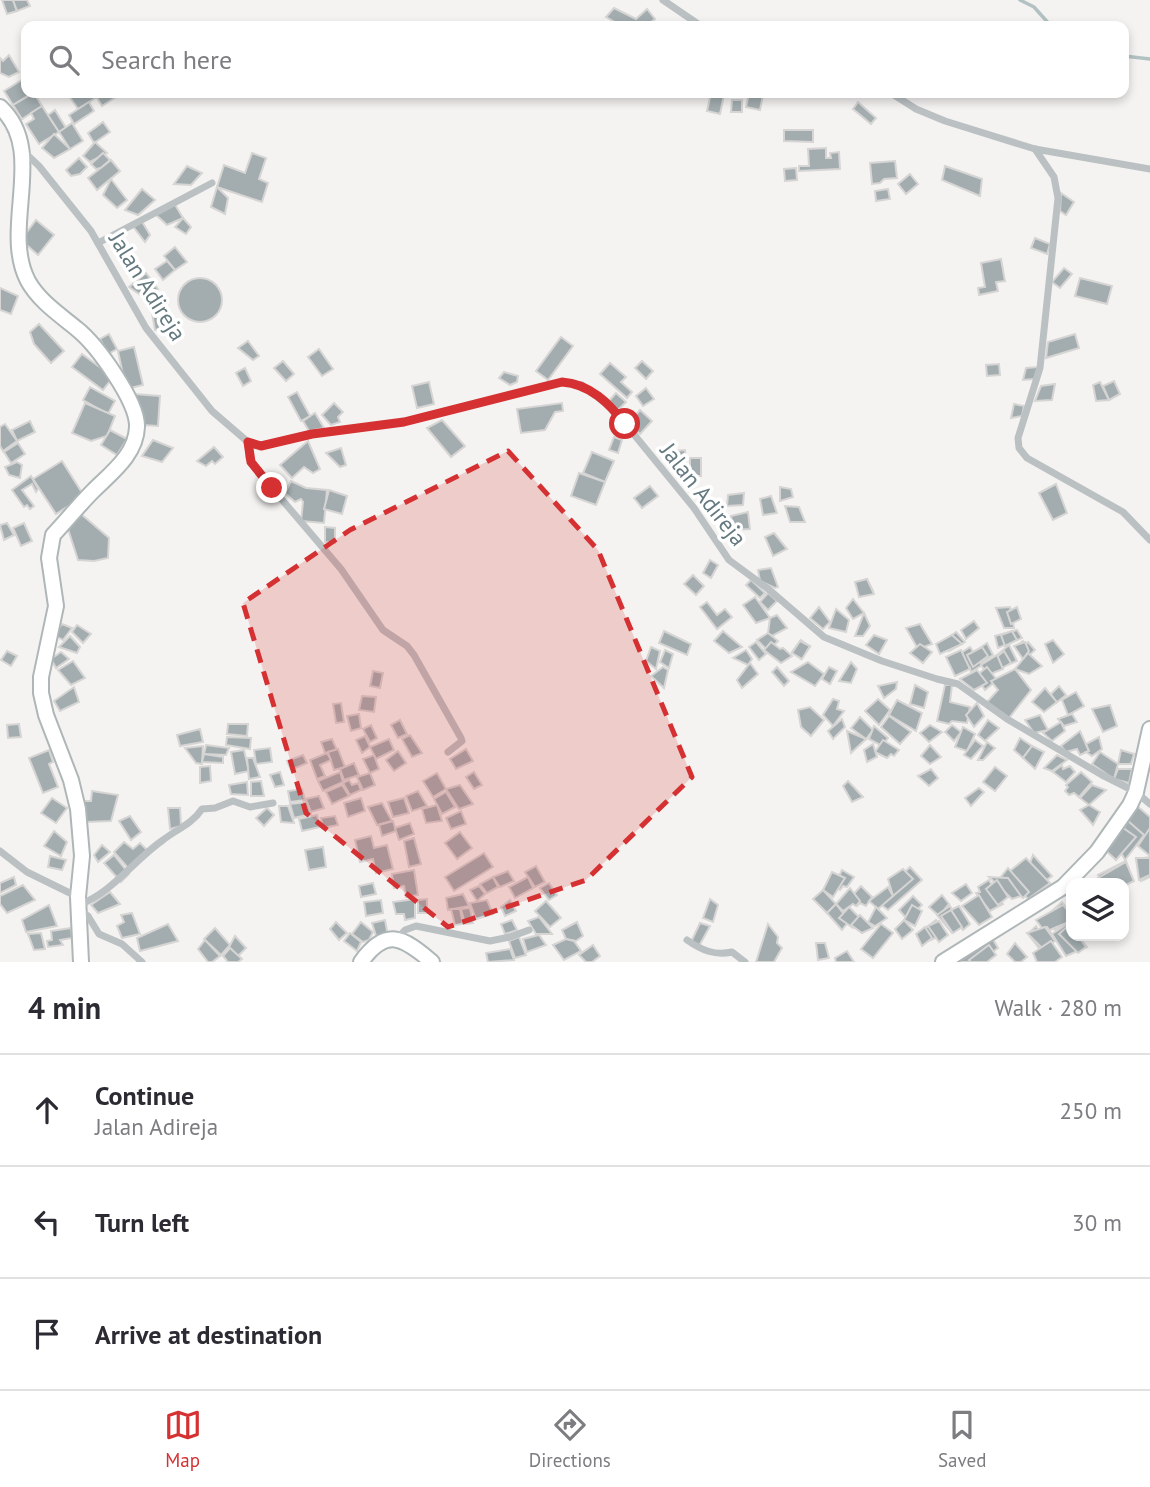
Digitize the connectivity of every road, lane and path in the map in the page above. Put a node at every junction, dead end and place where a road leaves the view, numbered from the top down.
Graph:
1 (663, 0) edge
2 (694, 21) edge
3 (899, 98) edge
4 (0, 107) edge
5 (21, 149) junction
6 (1035, 149) junction
7 (1150, 169) edge
8 (212, 183) dead end
9 (98, 243) junction
10 (248, 442) junction
11 (1150, 540) edge
12 (1150, 729) edge
13 (448, 752) dead end
14 (1136, 792) junction
15 (273, 803) dead end
16 (1150, 804) edge
17 (0, 851) edge
18 (79, 904) junction
19 (528, 929) dead end
20 (396, 940) junction
21 (687, 940) dead end
22 (81, 962) edge
23 (142, 962) edge
24 (361, 962) edge
25 (432, 962) edge
26 (745, 962) edge
27 (943, 962) edge

1 - 2 street
3 - 6 street
4 - 5 street
5 - 9 street, Jalan Adireja
5 - 18 street
6 - 7 street
6 - 11 street
8 - 9 street
9 - 10 street, Jalan Adireja
10 - 13 street
10 - 14 street, Jalan Adireja
12 - 14 street
14 - 16 street, Jalan Adireja
14 - 27 street
15 - 18 street
17 - 18 street
18 - 22 street
18 - 23 street
19 - 20 street
20 - 24 street
20 - 25 street
21 - 26 street

